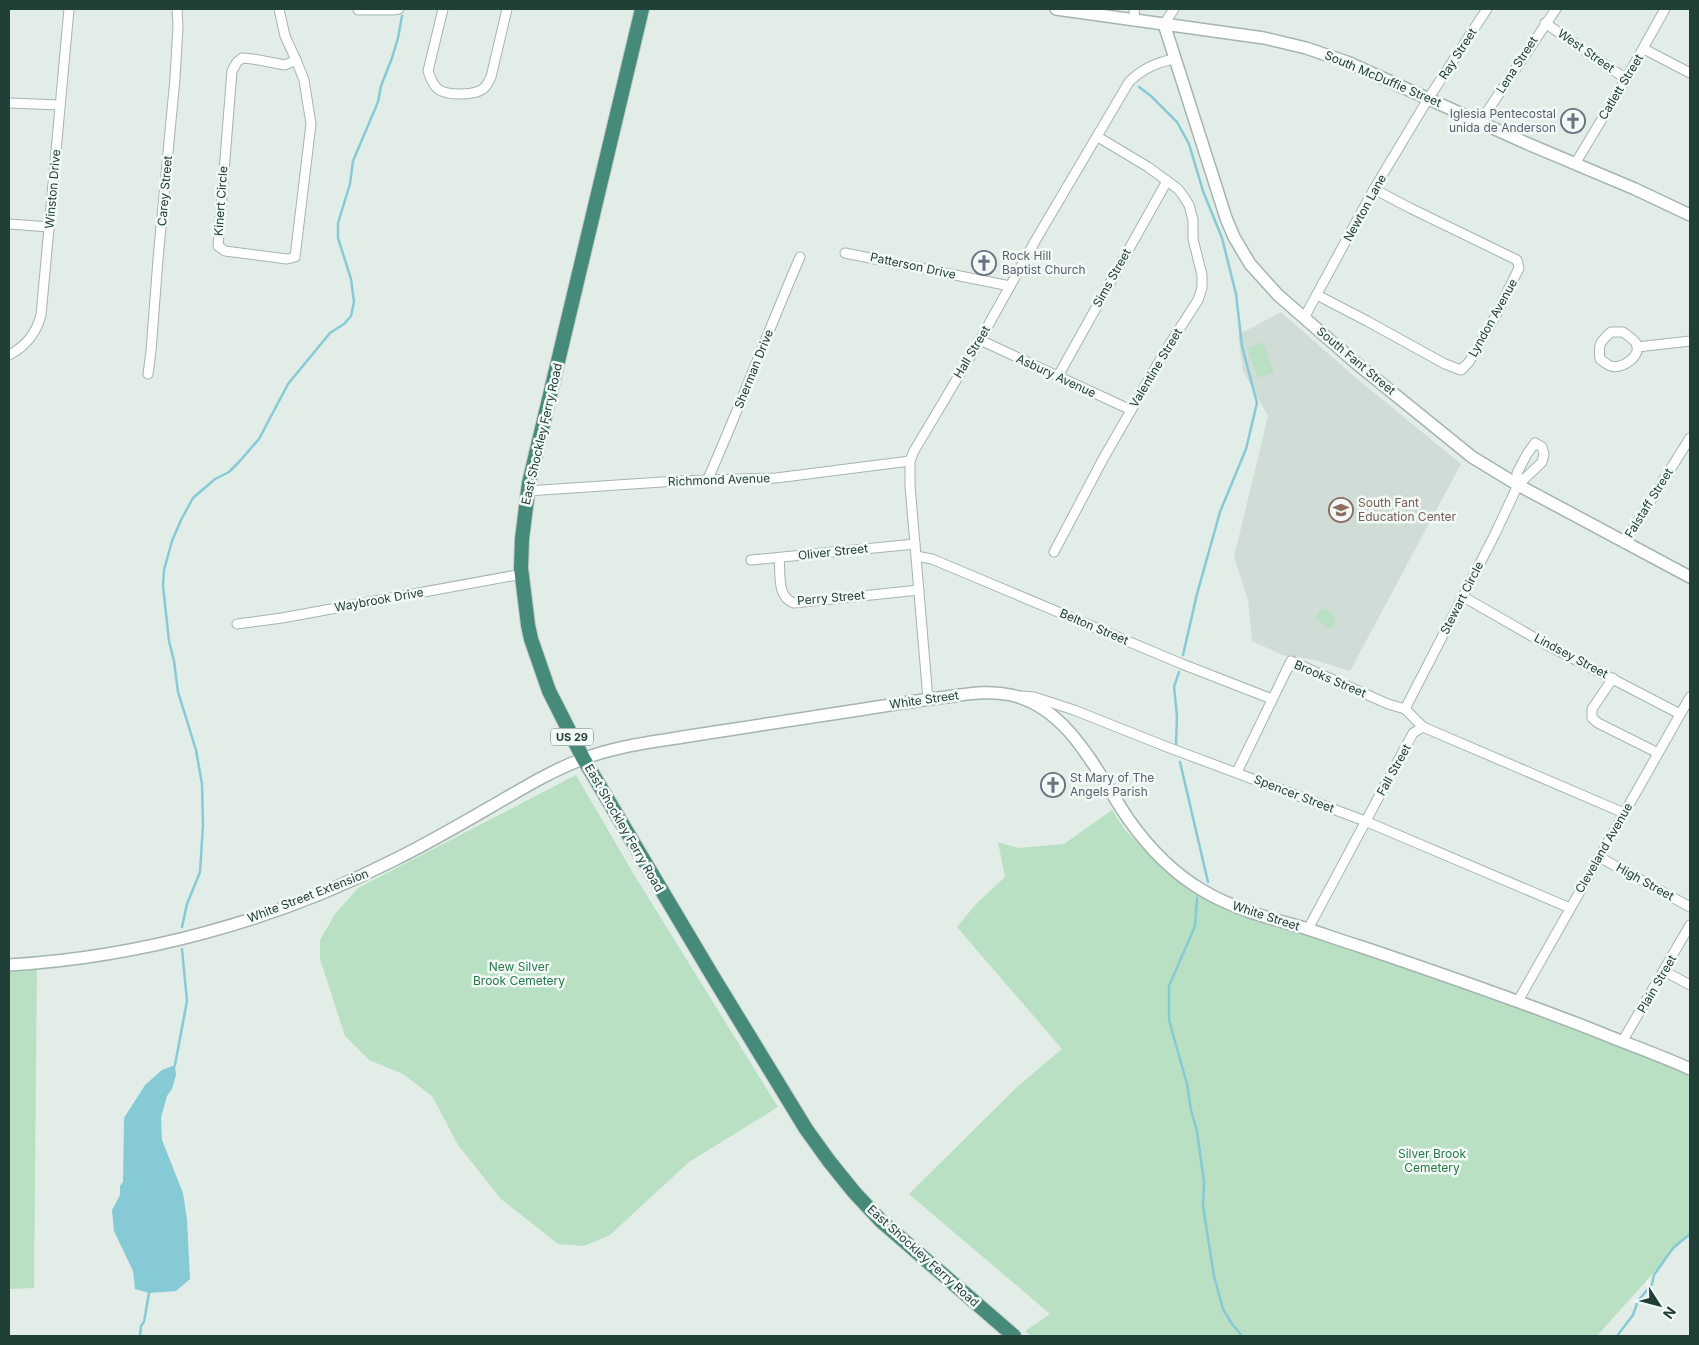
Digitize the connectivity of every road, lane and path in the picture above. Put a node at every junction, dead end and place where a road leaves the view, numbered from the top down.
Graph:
1 (69, 9) edge
2 (177, 9) edge
3 (279, 9) edge
4 (358, 9) edge
5 (399, 9) edge
6 (443, 9) edge
7 (508, 9) edge
8 (642, 9) edge
9 (1056, 9) edge
10 (1174, 9) edge
11 (1487, 9) edge
12 (1556, 9) edge
13 (1665, 9) edge
14 (1135, 14) edge
15 (1545, 23) junction
16 (1164, 24) junction
17 (1644, 49) junction
18 (1175, 59) junction
19 (296, 60) junction
20 (1690, 73) edge
21 (1626, 79) junction
22 (1428, 98) junction
23 (9, 102) edge
24 (60, 105) junction
25 (1480, 122) junction
26 (1098, 137) junction
27 (1575, 164) junction
28 (1166, 181) junction
29 (1374, 189) junction
30 (1690, 215) edge
31 (9, 224) edge
32 (50, 227) junction
33 (845, 253) dead end
34 (800, 257) dead end
35 (1010, 286) junction
36 (1317, 295) junction
37 (1304, 318) junction
38 (980, 340) junction
39 (1690, 341) edge
40 (1637, 347) junction
41 (9, 355) edge
42 (148, 374) dead end
43 (1058, 376) junction
44 (1131, 410) junction
45 (1689, 444) edge
46 (910, 461) junction
47 (707, 481) junction
48 (1518, 485) junction
49 (528, 491) junction
50 (1624, 543) junction
51 (915, 544) junction
52 (1054, 552) dead end
53 (916, 556) junction
54 (780, 558) junction
55 (751, 560) dead end
56 (522, 574) junction
57 (1690, 577) edge
58 (919, 590) junction
59 (1462, 596) junction
60 (237, 624) dead end
61 (1613, 678) junction
62 (1014, 695) junction
63 (1690, 698) edge
64 (928, 699) junction
65 (1272, 699) junction
66 (1405, 710) junction
67 (1680, 714) junction
68 (1424, 727) junction
69 (1658, 753) junction
70 (583, 758) junction
71 (1237, 772) junction
72 (1624, 813) junction
73 (1365, 821) junction
74 (1599, 857) junction
75 (1690, 907) edge
76 (1570, 908) junction
77 (1690, 925) edge
78 (1308, 929) junction
79 (9, 966) edge
80 (1664, 971) junction
81 (1690, 985) edge
82 (1518, 1001) junction
83 (1622, 1042) junction
84 (1690, 1069) edge
85 (1014, 1336) edge

1 - 24 street, Winston Drive
2 - 42 street, Carey Street
3 - 19 street, Kinert Circle
4 - 5 street
6 - 7 street
8 - 49 highway, East Shockley Ferry Road / US 29
9 - 14 street, South McDuffie Street
10 - 16 street
11 - 22 street, Ray Street
12 - 15 street, Lena Street
13 - 17 street, Catlett Street
14 - 16 street, South McDuffie Street
15 - 21 street, West Street
15 - 25 street, Lena Street
16 - 18 street, South Fant Street
16 - 22 street, South McDuffie Street
17 - 20 street
17 - 21 street, Catlett Street
18 - 26 street, Hall Street
18 - 37 street, South Fant Street
19 - 19 street, Kinert Circle
21 - 27 street, Catlett Street
22 - 25 street, South McDuffie Street
22 - 29 street, Newton Lane
23 - 24 street
24 - 32 street, Winston Drive
25 - 27 street, South McDuffie Street
26 - 28 street, Valentine Street
26 - 35 street, Hall Street
27 - 30 street, South McDuffie Street
28 - 43 street, Sims Street
28 - 44 street, Valentine Street
29 - 36 street, Newton Lane
29 - 36 street, Lyndon Avenue
31 - 32 street
32 - 41 street, Winston Drive
33 - 35 street, Patterson Drive
34 - 47 street, Sherman Drive
35 - 38 street, Hall Street
36 - 37 street, Newton Lane
37 - 48 street, South Fant Street
38 - 43 street, Asbury Avenue
38 - 46 street, Hall Street
39 - 40 street
40 - 40 street
43 - 44 street, Asbury Avenue
44 - 52 street, Valentine Street
45 - 50 street, Falstaff Street
46 - 47 street, Richmond Avenue
46 - 51 street, Hall Street
47 - 49 street, Richmond Avenue
48 - 50 street, South Fant Street
48 - 59 street, Stewart Circle
49 - 56 highway, East Shockley Ferry Road / US 29
50 - 57 street, South Fant Street
51 - 53 street, Hall Street
51 - 54 street, Oliver Street
53 - 58 street, Hall Street
53 - 65 street, Belton Street
54 - 55 street, Oliver Street
54 - 58 street, Perry Street
56 - 60 street, Waybrook Drive
56 - 70 highway, East Shockley Ferry Road / US 29
58 - 64 street, Hall Street
59 - 61 street, Lindsey Street
59 - 66 street, Stewart Circle
61 - 67 street, Lindsey Street
61 - 69 street
62 - 64 street, White Street
62 - 71 street, Spencer Street
62 - 78 street, White Street
63 - 67 street, Cleveland Avenue
64 - 70 street, White Street
65 - 66 street, Brooks Street
65 - 71 street, Brooks Street
66 - 68 street, Brooks Street
67 - 69 street, Cleveland Avenue
68 - 72 street
68 - 73 street, Fall Street
69 - 72 street, Cleveland Avenue
70 - 79 street, White Street Extension
70 - 85 highway, East Shockley Ferry Road / US 29
71 - 73 street, Spencer Street
72 - 74 street, Cleveland Avenue
73 - 76 street, Spencer Street
73 - 78 street, Fall Street
74 - 75 street, High Street
74 - 76 street, Cleveland Avenue
76 - 82 street, Cleveland Avenue
77 - 80 street, Plain Street
78 - 82 street, White Street
80 - 81 street
80 - 83 street, Plain Street
82 - 83 street, White Street
83 - 84 street, White Street

